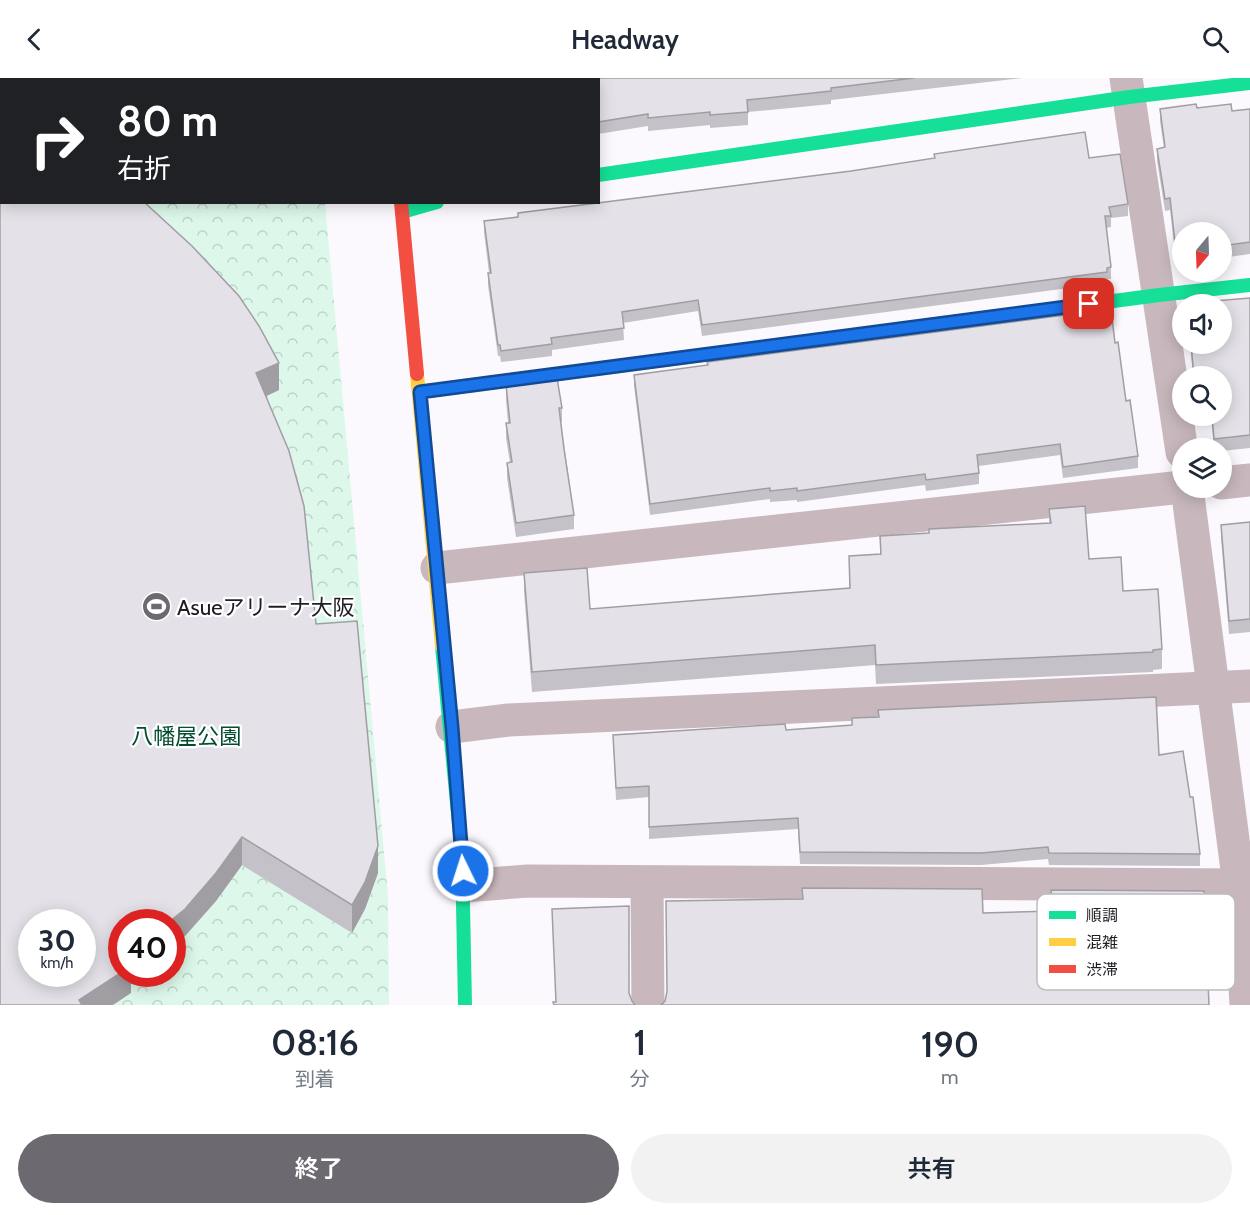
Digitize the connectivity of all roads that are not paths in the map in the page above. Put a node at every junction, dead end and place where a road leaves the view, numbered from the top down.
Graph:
1 (1250, 83) edge
2 (1128, 87) edge
3 (600, 175) edge
4 (423, 204) edge
5 (402, 207) edge
6 (1250, 285) edge
7 (1159, 295) junction
8 (420, 392) junction
9 (1180, 438) edge
10 (1250, 480) edge
11 (1232, 482) edge
12 (1172, 488) edge
13 (1188, 498) edge
14 (437, 568) junction
15 (1250, 686) edge
16 (1213, 688) junction
17 (452, 727) junction
18 (647, 883) junction
19 (1244, 885) edge
20 (464, 886) junction
21 (465, 1005) edge
22 (648, 1005) edge
23 (1246, 1005) edge

1 - 2 street
2 - 3 street
2 - 7 street
4 - 5 street
5 - 8 street
6 - 7 street
7 - 8 street
7 - 9 street
8 - 14 street
10 - 11 street
12 - 14 street
13 - 16 street
14 - 17 street
15 - 16 street
16 - 17 street
16 - 19 street
17 - 20 street
18 - 19 street
18 - 20 street
18 - 22 street
19 - 23 street
20 - 21 street

